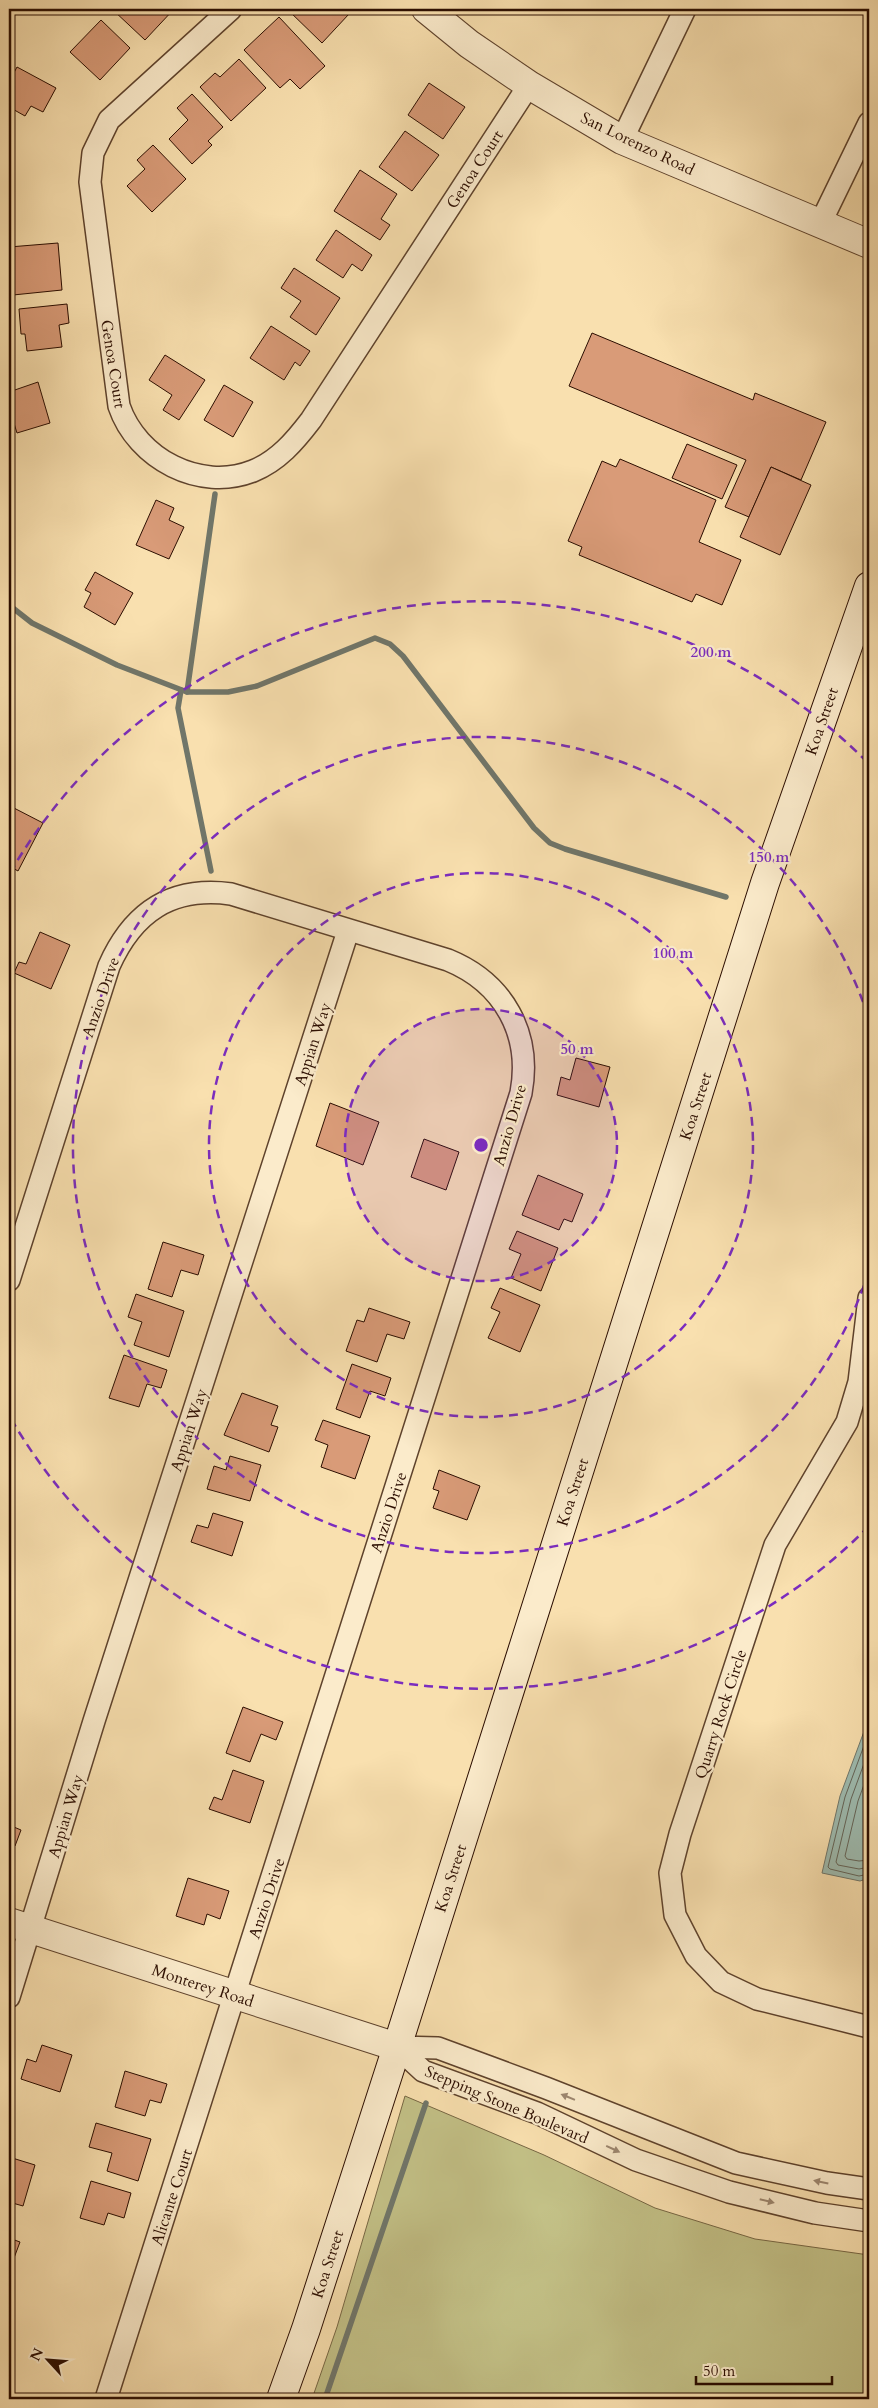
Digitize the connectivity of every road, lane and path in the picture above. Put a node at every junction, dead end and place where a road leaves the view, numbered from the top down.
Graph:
1 (231, 9) edge
2 (426, 9) edge
3 (685, 9) edge
4 (529, 85) junction
5 (869, 123) edge
6 (622, 140) junction
7 (820, 224) junction
8 (869, 244) edge
9 (869, 586) edge
10 (348, 931) junction
11 (9, 1280) edge
12 (869, 1298) edge
13 (20, 1926) edge
14 (235, 1995) junction
15 (9, 1997) edge
16 (869, 2027) edge
17 (397, 2047) junction
18 (869, 2190) edge
19 (869, 2220) edge
20 (106, 2399) edge
21 (281, 2399) edge

1 - 4 street, Genoa Court
2 - 4 main road, San Lorenzo Road
3 - 6 street
4 - 6 main road, San Lorenzo Road
5 - 7 street
6 - 7 main road, San Lorenzo Road
7 - 8 main road, San Lorenzo Road
9 - 17 main road, Koa Street
10 - 11 street, Anzio Drive
10 - 13 street, Appian Way
10 - 14 street, Anzio Drive
12 - 16 street, Quarry Rock Circle
13 - 14 main road, Monterey Road
13 - 15 street
14 - 17 main road, Monterey Road
14 - 20 street, Alicante Court
18 -> 17 street, Stepping Stone Boulevard
17 -> 19 street, Stepping Stone Boulevard
17 - 21 main road, Koa Street

